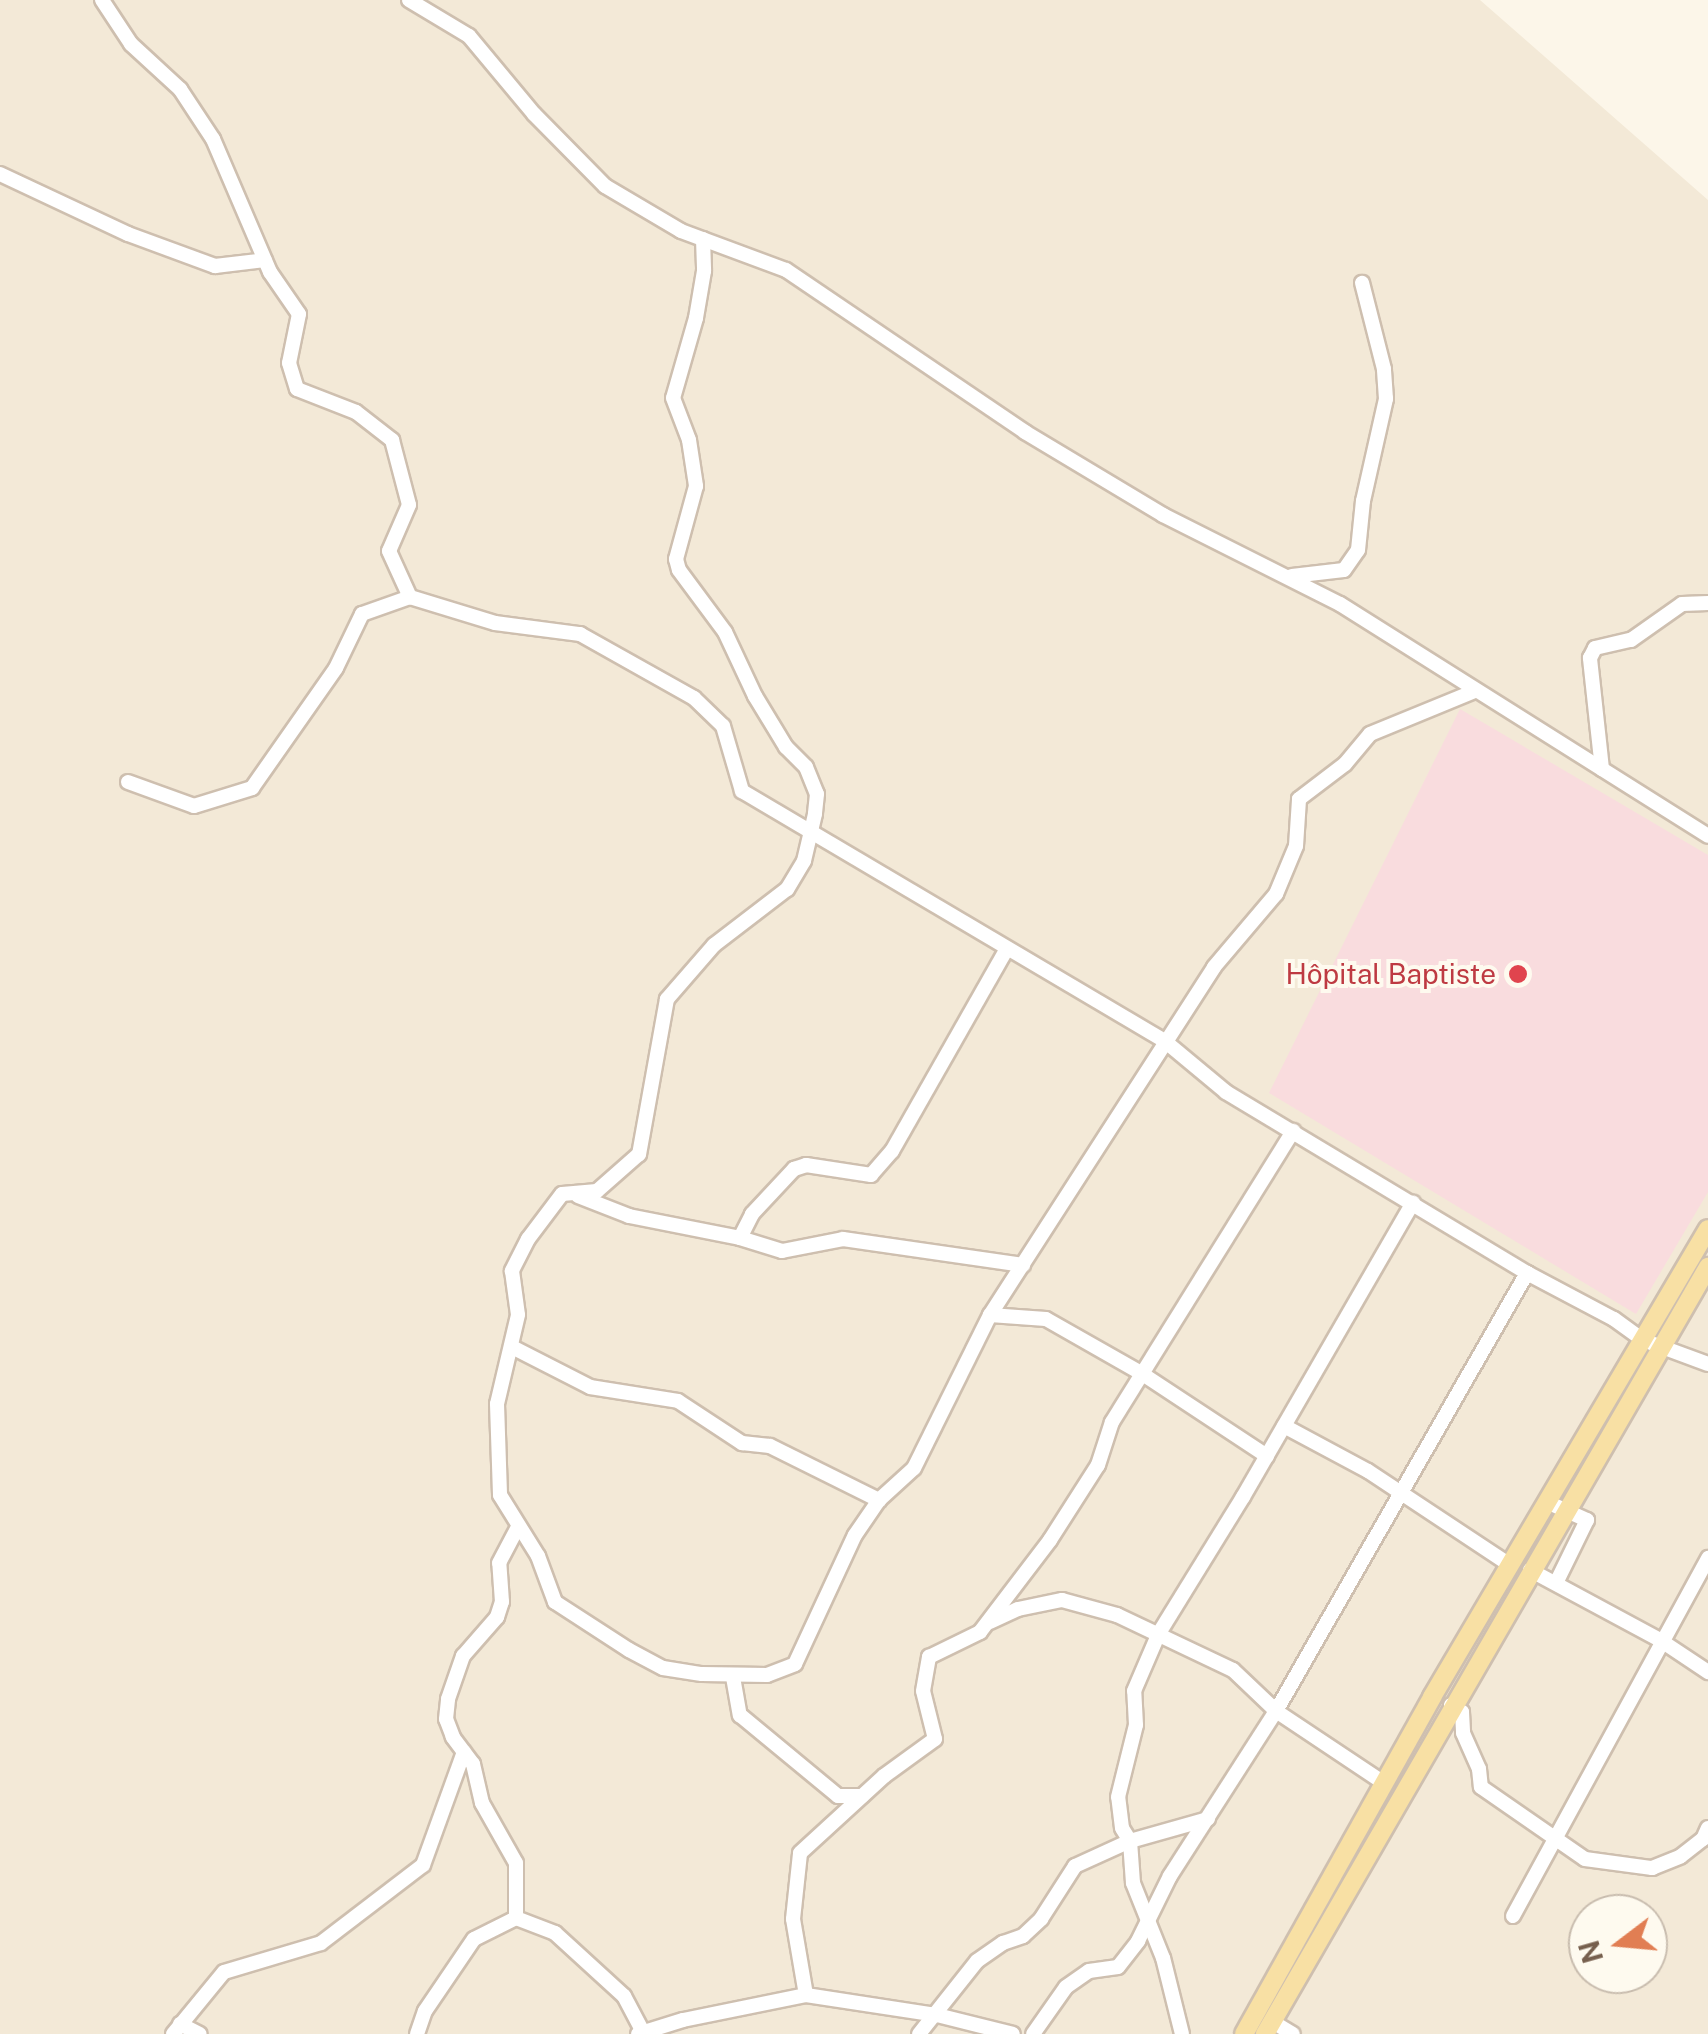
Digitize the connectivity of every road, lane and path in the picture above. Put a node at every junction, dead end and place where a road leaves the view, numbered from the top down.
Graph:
1 (102, 0) edge
2 (409, 0) edge
3 (0, 174) edge
4 (703, 239) junction
5 (265, 260) junction
6 (1362, 282) dead end
7 (1291, 576) junction
8 (410, 596) junction
9 (1708, 602) edge
10 (1475, 690) junction
11 (1602, 769) junction
12 (128, 782) dead end
13 (812, 832) junction
14 (1708, 836) edge
15 (1006, 950) junction
16 (1166, 1042) junction
17 (1293, 1130) junction
18 (573, 1194) junction
19 (1413, 1203) junction
20 (1708, 1229) edge
21 (740, 1238) junction
22 (1023, 1264) junction
23 (1708, 1267) edge
24 (1527, 1273) junction
25 (1708, 1283) edge
26 (1692, 1294) junction
27 (990, 1315) junction
28 (1643, 1340) junction
29 (1663, 1344) junction
30 (512, 1347) junction
31 (1708, 1364) edge
32 (1141, 1374) junction
33 (1284, 1426) junction
34 (1267, 1456) junction
35 (1401, 1492) junction
36 (879, 1500) junction
37 (1547, 1502) junction
38 (1567, 1508) junction
39 (518, 1527) junction
40 (1708, 1558) edge
41 (1510, 1565) junction
42 (1530, 1570) junction
43 (1556, 1583) junction
44 (985, 1625) junction
45 (1159, 1633) junction
46 (1660, 1640) junction
47 (1708, 1672) edge
48 (733, 1676) junction
49 (1451, 1705) junction
50 (1276, 1711) junction
51 (464, 1752) junction
52 (1384, 1784) junction
53 (862, 1796) junction
54 (1209, 1819) junction
55 (1708, 1828) edge
56 (1553, 1838) junction
57 (1130, 1842) junction
58 (1512, 1916) dead end
59 (516, 1918) junction
60 (1149, 1920) junction
61 (806, 1995) junction
62 (937, 2015) junction
63 (1269, 2028) edge
64 (177, 2029) edge
65 (642, 2033) edge
66 (200, 2034) edge
67 (416, 2034) edge
68 (919, 2034) edge
69 (1013, 2034) edge
70 (1033, 2034) edge
71 (1182, 2034) edge
72 (1244, 2034) edge
73 (1293, 2034) edge

1 - 5 street
2 - 4 street
3 - 5 street
4 - 7 street
4 - 13 street
5 - 8 street
6 - 7 street
7 - 10 street
8 - 12 street
8 - 13 street
9 - 11 street
10 - 11 street
10 - 16 street
11 - 14 street
13 - 15 street
13 - 18 street
15 - 16 street
15 - 21 street
16 - 17 street
16 - 22 street
17 - 19 street
17 - 32 street
18 - 21 street
18 - 30 street
19 - 24 street
19 - 33 street
20 - 28 main road
21 - 22 street
22 - 27 street
23 - 26 main road
24 - 28 street
24 - 35 street
25 - 26 street
26 - 29 main road
27 - 32 street
27 - 36 street
28 - 29 street
28 - 37 main road
29 - 31 street
29 - 38 main road
30 - 36 street
30 - 39 street
32 - 34 street
32 - 44 street
33 - 34 street
33 - 35 street
34 - 45 street
35 - 41 street
35 - 50 street
36 - 48 street
37 - 38 street
37 - 41 main road
38 - 42 main road
38 - 43 street
39 - 48 street
39 - 51 street
40 - 46 street
41 - 52 main road
42 - 43 street
42 - 49 main road
43 - 46 street
44 - 45 street
44 - 53 street
45 - 50 street
45 - 57 street
46 - 47 street
46 - 56 street
48 - 53 street
49 - 56 street
49 - 63 main road
50 - 52 street
50 - 54 street
51 - 59 street
51 - 64 street
52 - 72 main road
53 - 61 street
54 - 57 street
54 - 60 street
55 - 56 street
56 - 58 street
57 - 60 street
57 - 62 street
59 - 65 street
59 - 67 street
60 - 70 street
60 - 71 street
61 - 62 street
61 - 65 street
62 - 68 street
62 - 69 street
63 - 73 street
64 - 66 street

